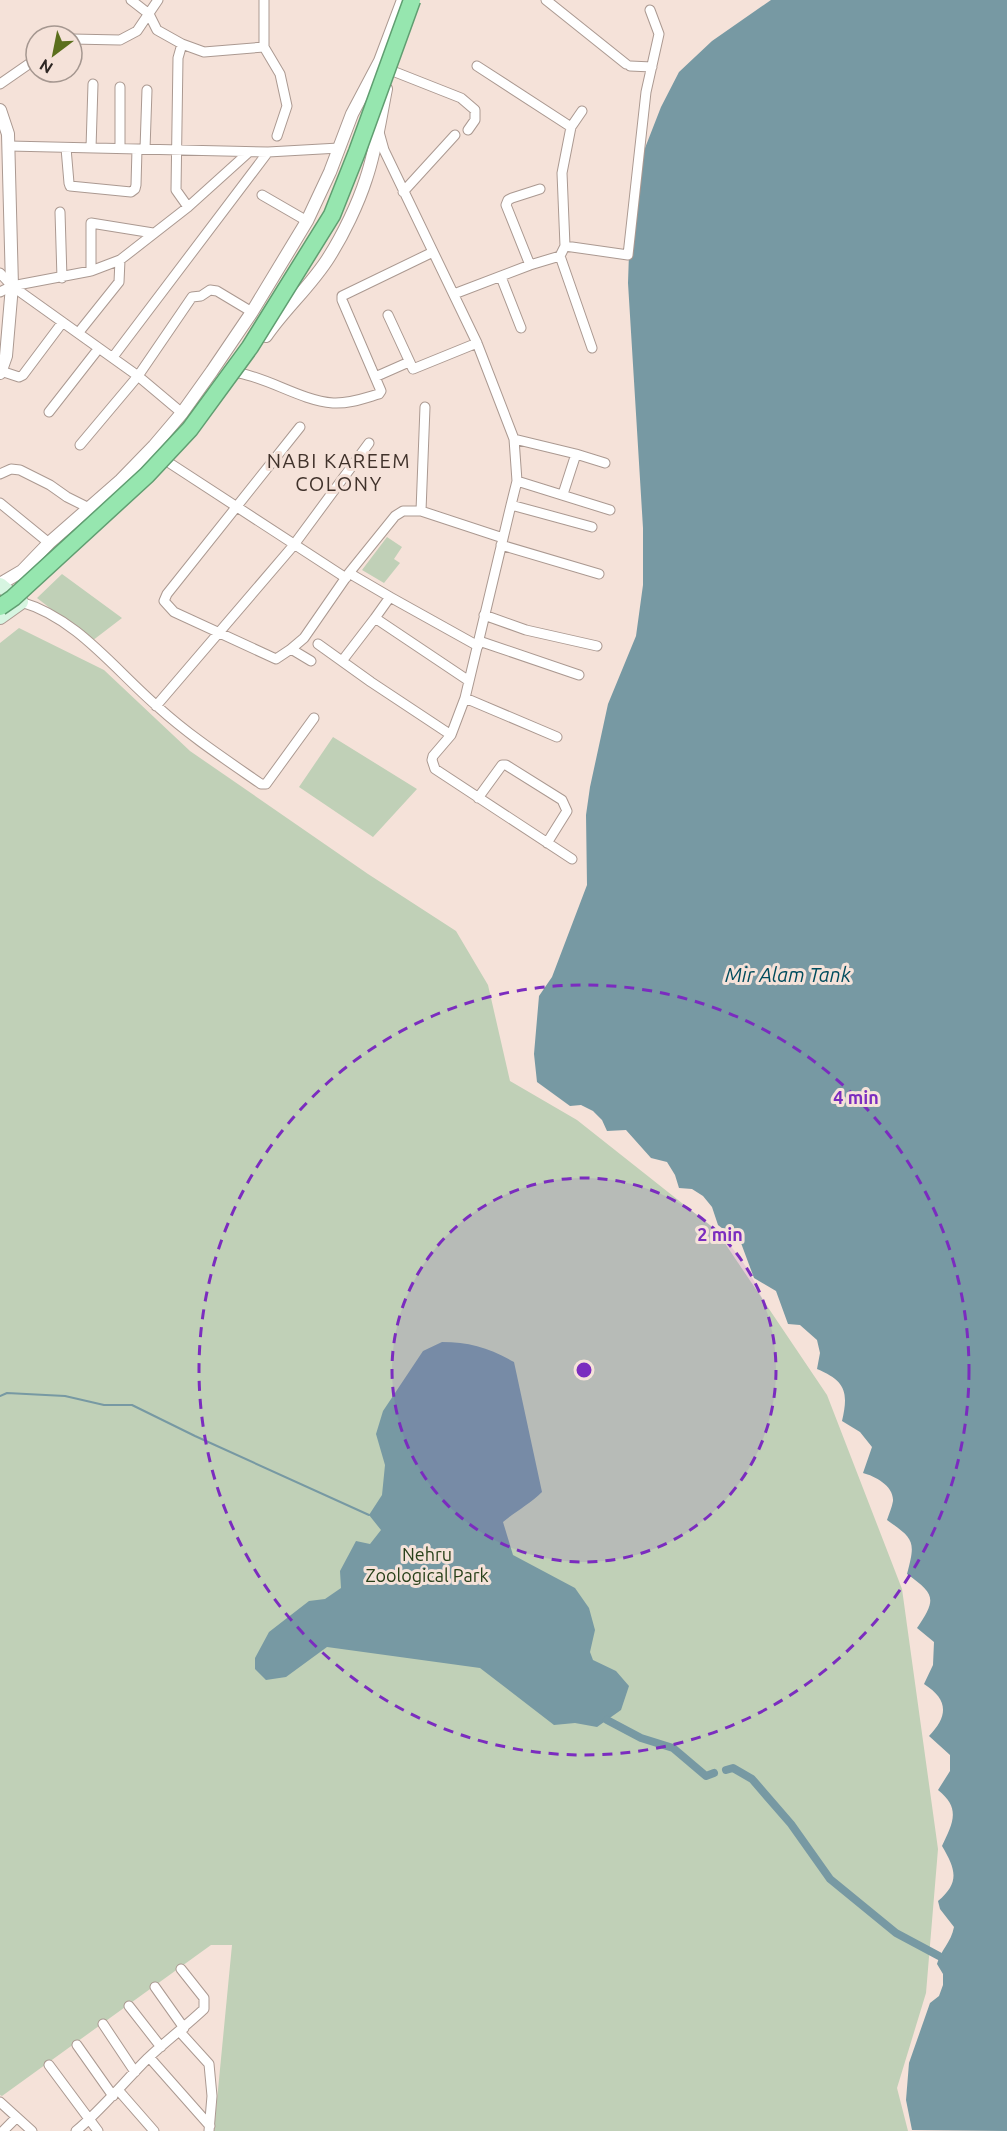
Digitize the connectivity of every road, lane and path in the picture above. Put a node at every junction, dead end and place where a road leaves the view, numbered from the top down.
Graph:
1 (131, 0) edge
2 (158, 0) edge
3 (264, 0) edge
4 (405, 0) edge
5 (414, 0) edge
6 (546, 0) edge
7 (650, 10) dead end
8 (149, 14) junction
9 (84, 39) edge
10 (182, 44) junction
11 (264, 47) junction
12 (477, 66) dead end
13 (24, 67) edge
14 (652, 67) junction
15 (390, 70) junction
16 (0, 84) edge
17 (93, 84) dead end
18 (120, 87) dead end
19 (147, 90) dead end
20 (0, 110) edge
21 (582, 111) dead end
22 (352, 114) junction
23 (571, 127) junction
24 (378, 128) junction
25 (468, 130) dead end
26 (455, 135) dead end
27 (277, 136) dead end
28 (9, 146) junction
29 (66, 148) junction
30 (92, 148) junction
31 (120, 148) junction
32 (339, 148) junction
33 (141, 149) junction
34 (177, 149) junction
35 (249, 152) junction
36 (268, 152) junction
37 (540, 189) dead end
38 (403, 192) junction
39 (262, 195) dead end
40 (4, 206) edge
41 (188, 207) junction
42 (60, 212) dead end
43 (307, 221) junction
44 (153, 232) junction
45 (565, 246) junction
46 (433, 252) junction
47 (560, 256) junction
48 (120, 260) junction
49 (530, 265) junction
50 (91, 271) junction
51 (0, 273) edge
52 (501, 277) junction
53 (62, 278) junction
54 (12, 286) junction
55 (0, 292) edge
56 (454, 294) junction
57 (252, 312) junction
58 (388, 315) dead end
59 (62, 323) junction
60 (521, 328) dead end
61 (79, 332) junction
62 (477, 343) junction
63 (99, 348) junction
64 (592, 348) dead end
65 (3, 353) edge
66 (113, 357) junction
67 (409, 362) junction
68 (1, 372) edge
69 (238, 373) junction
70 (138, 376) junction
71 (375, 377) junction
72 (425, 407) dead end
73 (49, 412) dead end
74 (182, 413) junction
75 (300, 427) dead end
76 (514, 439) junction
77 (369, 444) dead end
78 (80, 445) dead end
79 (154, 447) junction
80 (576, 454) junction
81 (168, 462) junction
82 (605, 463) dead end
83 (0, 474) edge
84 (517, 481) junction
85 (562, 494) junction
86 (0, 503) edge
87 (511, 505) junction
88 (236, 507) junction
89 (89, 508) junction
90 (610, 510) dead end
91 (421, 511) junction
92 (592, 527) dead end
93 (502, 542) junction
94 (49, 543) junction
95 (293, 546) junction
96 (599, 574) dead end
97 (347, 576) junction
98 (0, 585) edge
99 (390, 597) junction
100 (0, 600) edge
101 (21, 602) junction
102 (0, 607) edge
103 (484, 615) junction
104 (0, 617) edge
105 (375, 618) junction
106 (219, 632) junction
107 (478, 643) junction
108 (318, 644) dead end
109 (597, 646) dead end
110 (291, 649) junction
111 (311, 661) dead end
112 (342, 661) junction
113 (579, 675) dead end
114 (469, 681) junction
115 (465, 698) junction
116 (156, 706) junction
117 (314, 718) dead end
118 (451, 735) junction
119 (556, 737) dead end
120 (478, 798) junction
121 (547, 843) junction
122 (572, 859) dead end
123 (181, 1969) dead end
124 (155, 1987) dead end
125 (129, 2006) dead end
126 (103, 2024) dead end
127 (182, 2030) junction
128 (77, 2045) dead end
129 (161, 2047) junction
130 (149, 2057) junction
131 (49, 2065) dead end
132 (135, 2072) junction
133 (116, 2093) junction
134 (0, 2102) edge
135 (16, 2118) junction
136 (89, 2120) junction
137 (210, 2128) edge
138 (3, 2131) edge
139 (32, 2131) edge
140 (76, 2131) edge
141 (98, 2131) edge
142 (153, 2131) edge

1 - 8 street
2 - 8 street
3 - 11 street
4 - 22 street
4 - 100 highway
5 - 15 street
5 - 102 highway, bridge
6 - 14 street
7 - 14 street
8 - 9 street
8 - 10 street
10 - 11 street
10 - 34 street
11 - 27 street
12 - 23 street
13 - 16 street
14 - 45 street
15 - 24 street
15 - 25 street
17 - 30 street
18 - 31 street
19 - 33 street
20 - 28 street
21 - 23 street
22 - 24 street
22 - 32 street
23 - 45 street
24 - 38 street
24 - 69 street
26 - 38 street
28 - 29 street
28 - 40 street
29 - 30 street
29 - 33 street
30 - 31 street
31 - 33 street
32 - 36 street
32 - 43 street
33 - 34 street
34 - 35 street
34 - 41 street
35 - 36 street
35 - 41 street
36 - 66 street
37 - 49 street
38 - 46 street
39 - 43 street
40 - 54 street
41 - 44 street
42 - 53 street
43 - 57 street
44 - 48 street
44 - 50 street
45 - 47 street
46 - 56 street
46 - 71 street
47 - 49 street
47 - 64 street
48 - 50 street
48 - 61 street
49 - 52 street
50 - 53 street
51 - 54 street
52 - 56 street
52 - 60 street
53 - 54 street
54 - 55 street
54 - 59 street
54 - 65 street
56 - 62 street
57 - 70 street
57 - 74 street
58 - 67 street
59 - 61 street
59 - 68 street
61 - 63 street
62 - 67 street
62 - 76 street
63 - 66 street
63 - 73 street
65 - 68 street
66 - 70 street
67 - 71 street
69 - 71 street
69 - 81 street
70 - 74 street
70 - 78 street
72 - 91 street
74 - 79 street
75 - 88 street
76 - 80 street
76 - 84 street
77 - 95 street
79 - 81 street
79 - 89 street
80 - 82 street
80 - 85 street
81 - 88 street
81 - 101 street
83 - 89 street
84 - 85 street
84 - 87 street
85 - 90 street
86 - 94 street
87 - 92 street
87 - 93 street
88 - 95 street
88 - 106 street
89 - 94 street
91 - 93 street
91 - 97 street
93 - 96 street
93 - 103 street
94 - 98 street
95 - 97 street
95 - 106 street
97 - 99 street
97 - 110 street
98 - 101 main road
99 - 105 street
99 - 107 street
101 - 104 main road
101 - 116 street
103 - 107 street
103 - 109 street
105 - 112 street
105 - 114 street
106 - 110 street
106 - 116 street
107 - 113 street
107 - 114 street
108 - 112 street
110 - 111 street
112 - 118 street
114 - 115 street
115 - 118 street
115 - 119 street
116 - 117 street
118 - 120 street
120 - 121 street
120 - 121 street
121 - 122 street
123 - 127 street
124 - 127 street
125 - 129 street
126 - 132 street
127 - 129 street
127 - 137 street
128 - 133 street
129 - 130 street
130 - 132 street
130 - 137 street
131 - 136 street
132 - 133 street
133 - 136 street
133 - 142 street
134 - 135 street
135 - 138 street
135 - 139 street
136 - 140 street
136 - 141 street

